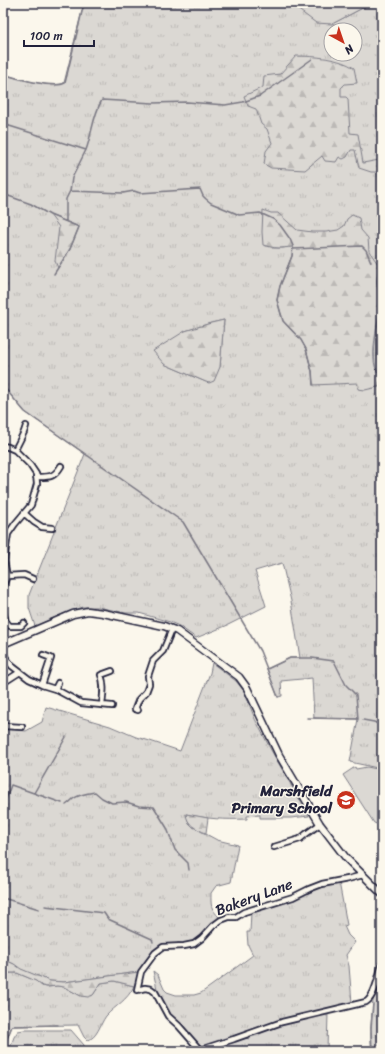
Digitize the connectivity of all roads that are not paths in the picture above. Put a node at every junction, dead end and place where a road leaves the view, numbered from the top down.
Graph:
1 (26, 426) dead end
2 (3, 446) edge
3 (15, 450) junction
4 (61, 466) dead end
5 (36, 477) junction
6 (24, 513) junction
7 (42, 527) junction
8 (52, 528) dead end
9 (40, 532) dead end
10 (4, 544) edge
11 (26, 569) dead end
12 (24, 575) junction
13 (7, 576) junction
14 (33, 579) dead end
15 (3, 586) edge
16 (3, 612) edge
17 (24, 623) dead end
18 (172, 629) junction
19 (3, 644) edge
20 (3, 651) edge
21 (43, 654) dead end
22 (20, 672) junction
23 (112, 672) dead end
24 (3, 682) edge
25 (58, 683) dead end
26 (42, 685) junction
27 (55, 690) junction
28 (102, 705) junction
29 (112, 706) dead end
30 (138, 710) dead end
31 (3, 726) edge
32 (22, 727) dead end
33 (320, 824) junction
34 (300, 840) junction
35 (301, 845) dead end
36 (274, 847) dead end
37 (363, 875) junction
38 (382, 894) edge
39 (382, 964) edge

1 - 3 street
2 - 3 street
3 - 5 street
4 - 5 street
5 - 6 street
6 - 7 street
6 - 10 street
7 - 8 street
7 - 9 street
10 - 13 street
11 - 12 street
12 - 13 street
12 - 14 street
13 - 15 street
16 - 17 street
18 - 19 street
18 - 30 street
18 - 33 street
20 - 22 street
21 - 26 street
22 - 24 street
22 - 26 street
23 - 28 street
25 - 27 street
26 - 27 street
27 - 28 street
28 - 29 street
31 - 32 street
33 - 34 street
33 - 37 street
34 - 35 street
34 - 36 street
37 - 38 street
37 - 39 street, Bakery Lane

